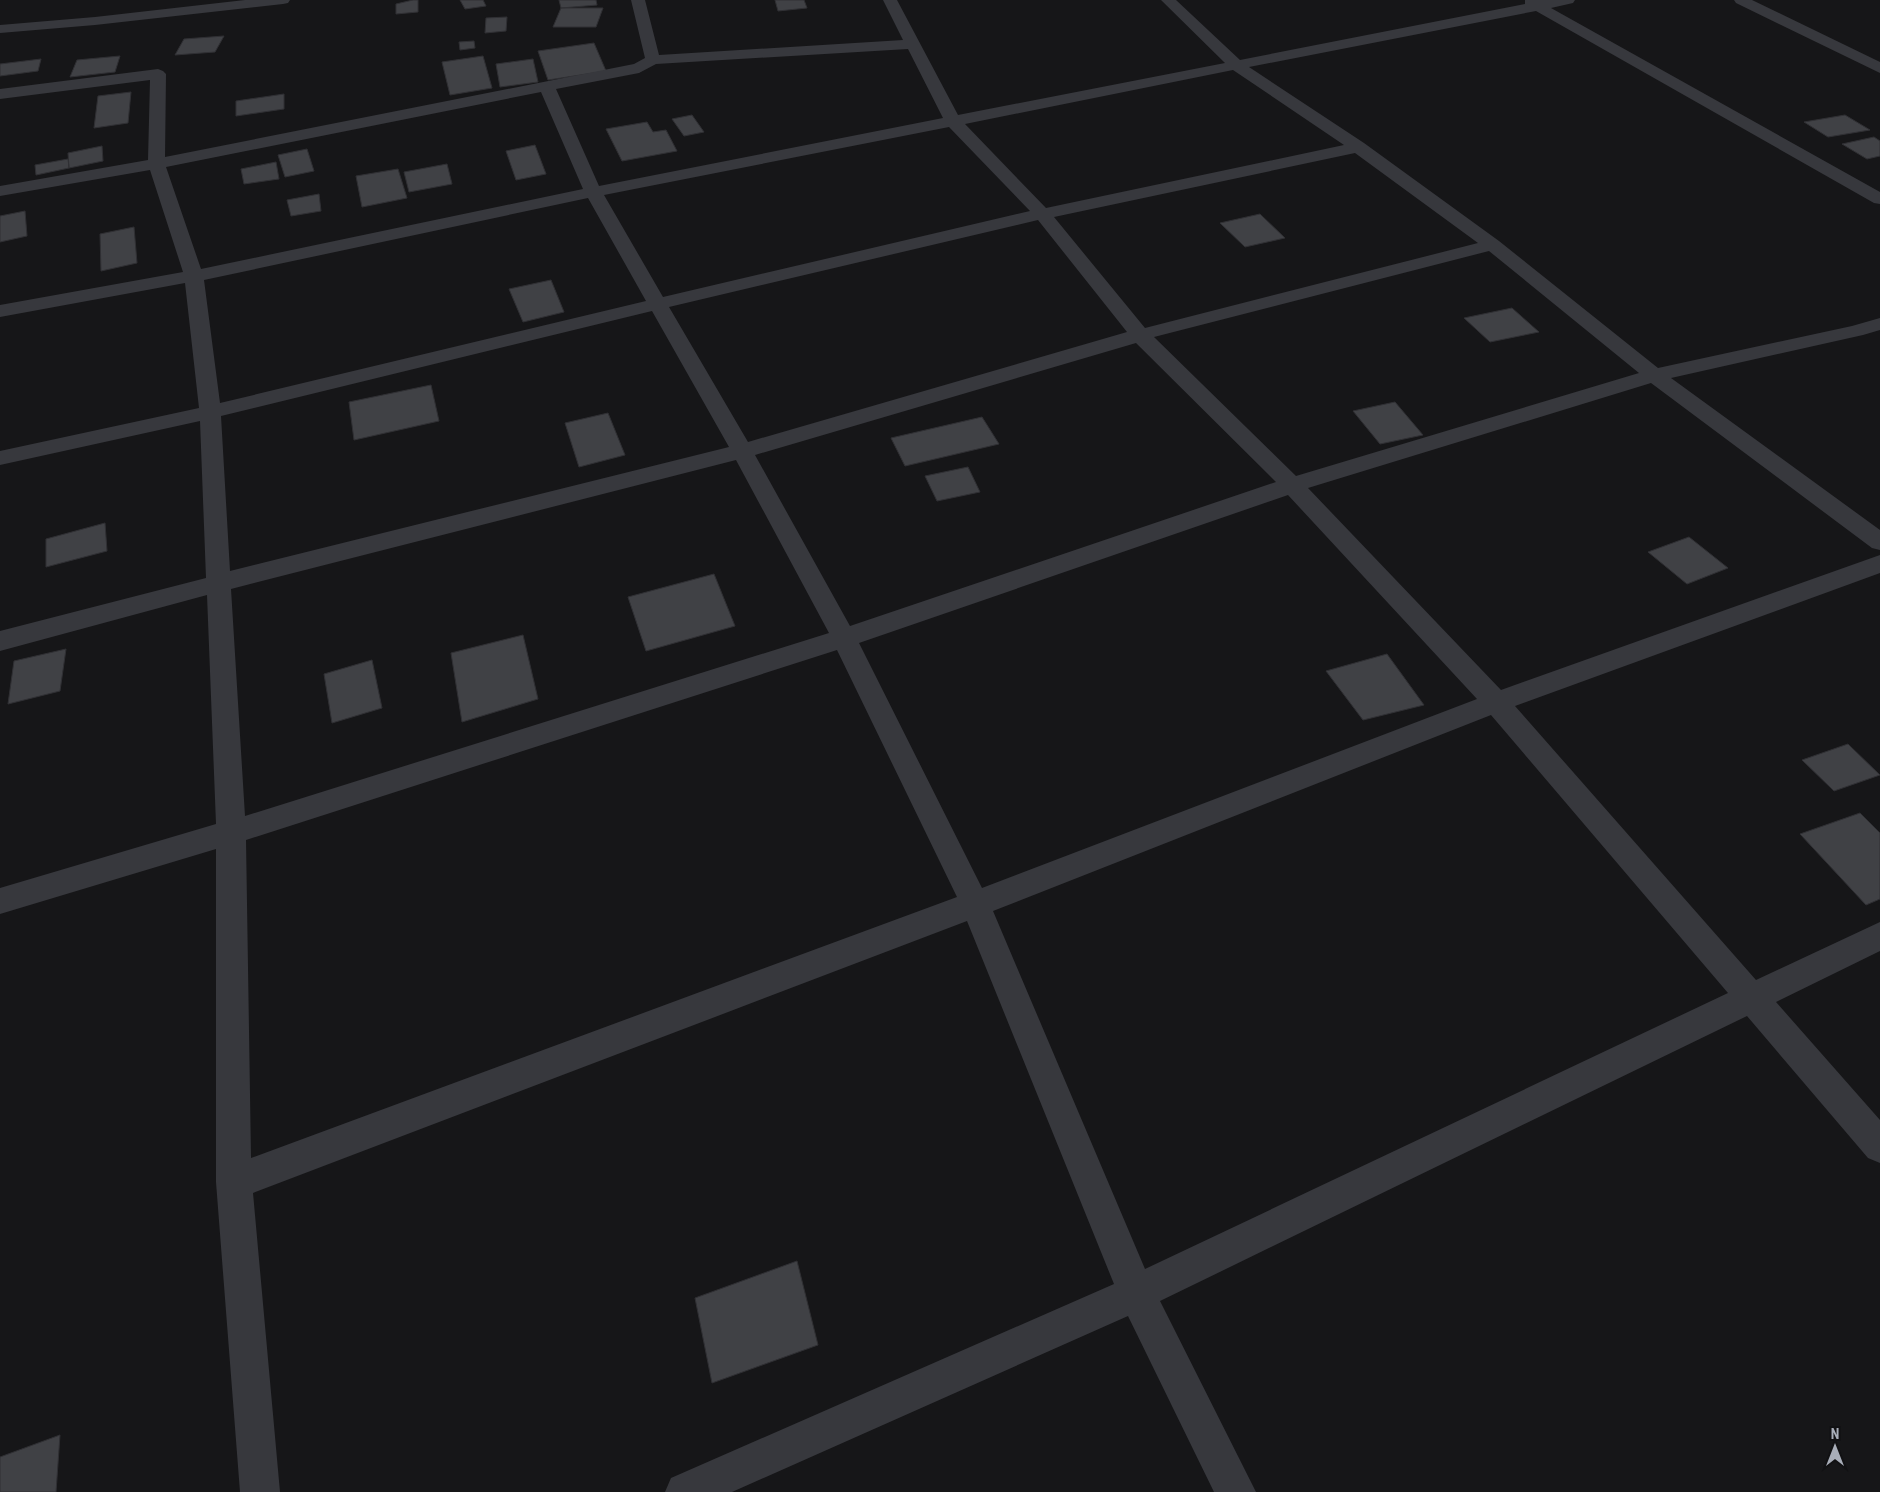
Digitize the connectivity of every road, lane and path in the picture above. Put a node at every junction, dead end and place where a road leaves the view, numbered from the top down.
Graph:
1 (283, 0) edge
2 (638, 0) edge
3 (890, 0) edge
4 (1168, 0) edge
5 (1568, 0) edge
6 (1741, 0) edge
7 (1533, 3) edge
8 (102, 7) dead end
9 (95, 21) junction
10 (0, 28) edge
11 (913, 44) junction
12 (654, 60) junction
13 (1237, 66) junction
14 (1880, 68) edge
15 (547, 87) junction
16 (0, 94) edge
17 (953, 121) junction
18 (1358, 147) junction
19 (156, 164) junction
20 (0, 191) edge
21 (593, 192) junction
22 (1880, 199) edge
23 (1042, 214) junction
24 (1492, 245) junction
25 (194, 276) junction
26 (656, 304) junction
27 (0, 311) edge
28 (1880, 324) edge
29 (1856, 331) junction
30 (1140, 336) junction
31 (1880, 346) edge
32 (1654, 375) junction
33 (210, 412) junction
34 (742, 451) junction
35 (0, 458) edge
36 (1292, 485) junction
37 (1880, 542) edge
38 (1880, 564) edge
39 (219, 583) junction
40 (844, 638) junction
41 (0, 641) edge
42 (1496, 702) junction
43 (231, 832) junction
44 (0, 901) edge
45 (975, 904) junction
46 (1880, 936) edge
47 (1751, 997) junction
48 (1880, 1146) edge
49 (234, 1182) junction
50 (1136, 1293) junction
51 (260, 1492) edge
52 (684, 1492) edge
53 (1236, 1492) edge

1 - 9 street
2 - 12 street
3 - 11 street
4 - 13 street
5 - 7 street
6 - 14 street
7 - 13 street
7 - 22 street
8 - 9 street
9 - 10 street
11 - 12 street
11 - 17 street
12 - 15 street
13 - 17 street
13 - 18 street
15 - 19 street
15 - 21 street
16 - 19 street
17 - 21 street
17 - 23 street
18 - 23 street
18 - 24 street
19 - 20 street
19 - 25 street
21 - 25 street
21 - 26 street
23 - 26 street
23 - 30 street
24 - 30 street
24 - 32 street
25 - 27 street
25 - 33 street
26 - 33 street
26 - 34 street
28 - 29 street
29 - 31 street
29 - 32 street
30 - 34 street
30 - 36 street
32 - 36 street
32 - 37 street
33 - 35 street
33 - 39 street
34 - 39 street
34 - 40 street
36 - 40 street
36 - 42 street
38 - 42 street
39 - 41 street
39 - 43 street
40 - 43 street
40 - 45 street
42 - 45 street
42 - 47 street
43 - 44 street
43 - 49 street
45 - 49 street
45 - 50 street
46 - 47 street
47 - 48 street
47 - 50 street
49 - 51 street
50 - 52 street
50 - 53 street

